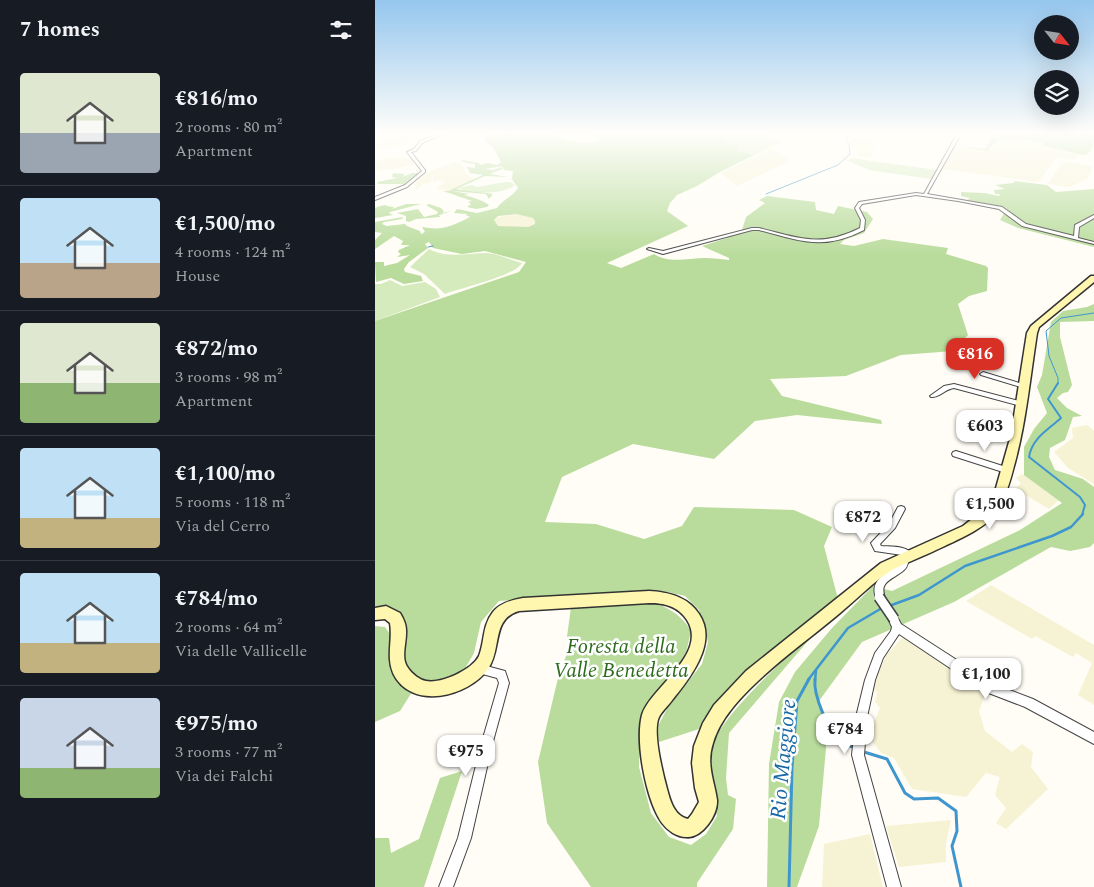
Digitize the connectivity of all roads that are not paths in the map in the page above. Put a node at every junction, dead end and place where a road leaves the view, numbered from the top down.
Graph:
1 (421, 173) edge
2 (937, 173) edge
3 (925, 195) junction
4 (375, 198) edge
5 (1094, 216) edge
6 (1075, 238) junction
7 (1094, 244) edge
8 (649, 249) dead end
9 (1094, 278) edge
10 (983, 374) dead end
11 (1024, 386) junction
12 (933, 396) dead end
13 (1021, 404) junction
14 (956, 454) dead end
15 (1007, 470) junction
16 (901, 509) dead end
17 (907, 557) junction
18 (375, 614) edge
19 (896, 623) junction
20 (479, 669) junction
21 (1094, 738) edge
22 (446, 887) edge
23 (894, 887) edge

1 - 4 street
2 - 3 street
3 - 6 street
3 - 8 street
5 - 6 street
6 - 7 street
9 - 11 main road
10 - 11 street
11 - 13 main road
12 - 13 street
13 - 15 main road
14 - 15 street
15 - 17 main road
16 - 17 street
17 - 19 street, bridge
17 - 20 main road
18 - 20 main road
19 - 21 street
19 - 23 street
20 - 22 street

